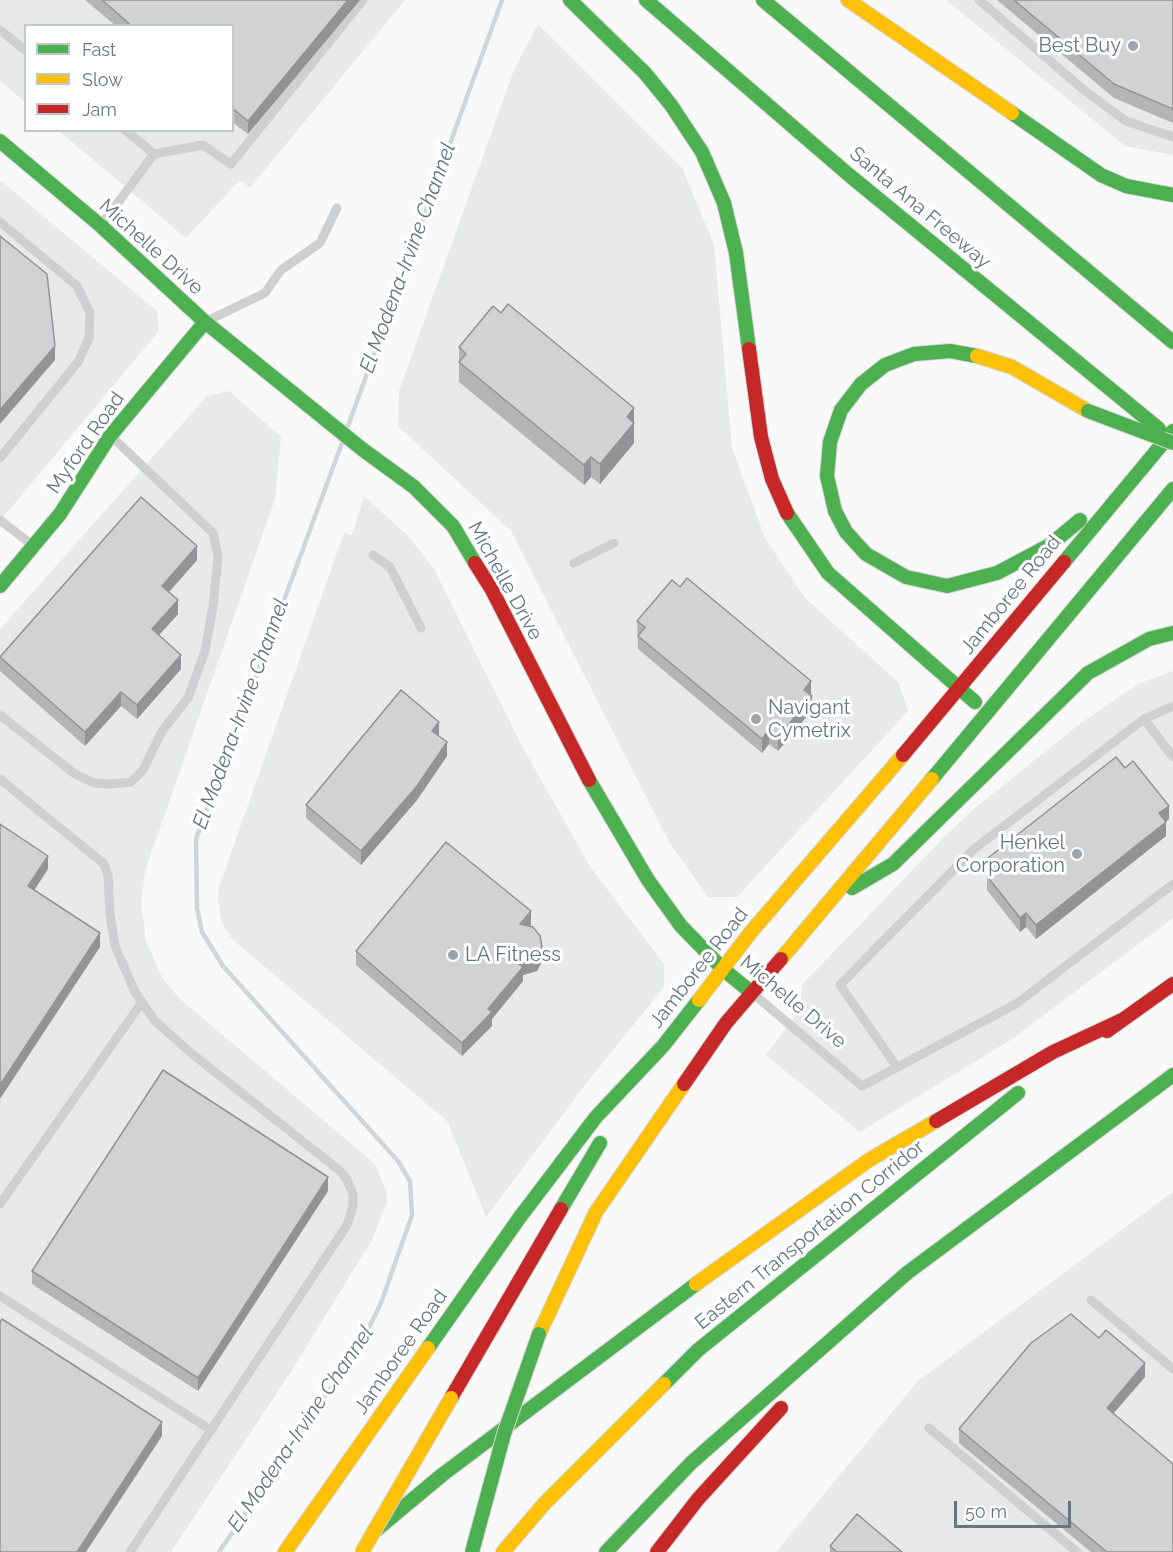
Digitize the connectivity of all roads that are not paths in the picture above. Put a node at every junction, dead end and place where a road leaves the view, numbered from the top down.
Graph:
1 (363, 0) edge
2 (570, 0) edge
3 (646, 0) edge
4 (763, 0) edge
5 (848, 0) edge
6 (979, 0) edge
7 (0, 30) edge
8 (24, 49) edge
9 (126, 132) edge
10 (1173, 137) edge
11 (0, 141) edge
12 (154, 154) junction
13 (1173, 195) edge
14 (337, 208) dead end
15 (0, 222) edge
16 (101, 226) junction
17 (205, 322) junction
18 (1168, 338) edge
19 (1173, 431) edge
20 (110, 436) junction
21 (1173, 442) edge
22 (0, 458) edge
23 (1136, 473) junction
24 (1173, 489) edge
25 (0, 520) edge
26 (614, 543) dead end
27 (33, 546) junction
28 (373, 555) dead end
29 (574, 563) dead end
30 (0, 586) edge
31 (421, 628) dead end
32 (1173, 633) edge
33 (959, 689) junction
34 (1173, 706) edge
35 (988, 712) junction
36 (0, 715) edge
37 (1144, 719) junction
38 (1173, 757) edge
39 (0, 779) edge
40 (1173, 884) edge
41 (832, 900) junction
42 (724, 970) junction
43 (1173, 984) edge
44 (752, 993) junction
45 (142, 1002) junction
46 (1124, 1019) junction
47 (663, 1046) junction
48 (897, 1067) junction
49 (1049, 1071) dead end
50 (1173, 1075) edge
51 (1031, 1084) dead end
52 (620, 1112) dead end
53 (608, 1131) dead end
54 (0, 1204) edge
55 (963, 1229) junction
56 (0, 1296) edge
57 (1091, 1300) dead end
58 (834, 1357) dead end
59 (1173, 1369) edge
60 (794, 1396) dead end
61 (929, 1428) dead end
62 (211, 1430) junction
63 (130, 1552) edge
64 (285, 1552) edge
65 (350, 1552) edge
66 (362, 1552) edge
67 (472, 1552) edge
68 (503, 1552) edge
69 (606, 1552) edge
70 (657, 1552) edge
71 (1077, 1552) edge

1 - 12 lane
2 - 33 main road
3 - 21 main road, Santa Ana Freeway, bridge
4 - 18 main road
5 - 13 main road
6 - 10 lane
7 - 8 lane
9 - 12 lane
11 - 16 main road, Michelle Drive
12 - 16 lane
14 - 17 lane
15 - 22 lane
16 - 17 main road, Michelle Drive
17 - 20 main road, Myford Road
17 - 42 main road, Michelle Drive
19 - 23 main road, Jamboree Road
20 - 27 main road, Myford Road
20 - 36 lane
21 - 23 main road, bridge
23 - 33 main road, Jamboree Road
24 - 35 main road
25 - 27 lane
26 - 29 lane
27 - 30 main road, Myford Road
28 - 31 lane
32 - 41 main road
33 - 35 main road
33 - 42 main road, Jamboree Road
34 - 37 lane
35 - 41 main road
37 - 38 lane
37 - 48 lane
39 - 45 lane
40 - 48 lane
41 - 44 main road
42 - 44 main road, Michelle Drive
42 - 47 main road, Jamboree Road
43 - 46 main road
44 - 48 lane, Michelle Drive
44 - 67 main road, bridge
45 - 54 lane
45 - 62 lane
46 - 49 main road
46 - 65 main road
47 - 52 main road
47 - 64 main road, Jamboree Road
50 - 55 main road
51 - 68 main road, Eastern Transportation Corridor
53 - 66 main road, bridge
55 - 58 main road
55 - 69 main road
56 - 62 lane
57 - 59 lane
60 - 70 main road
61 - 71 lane
62 - 63 lane

